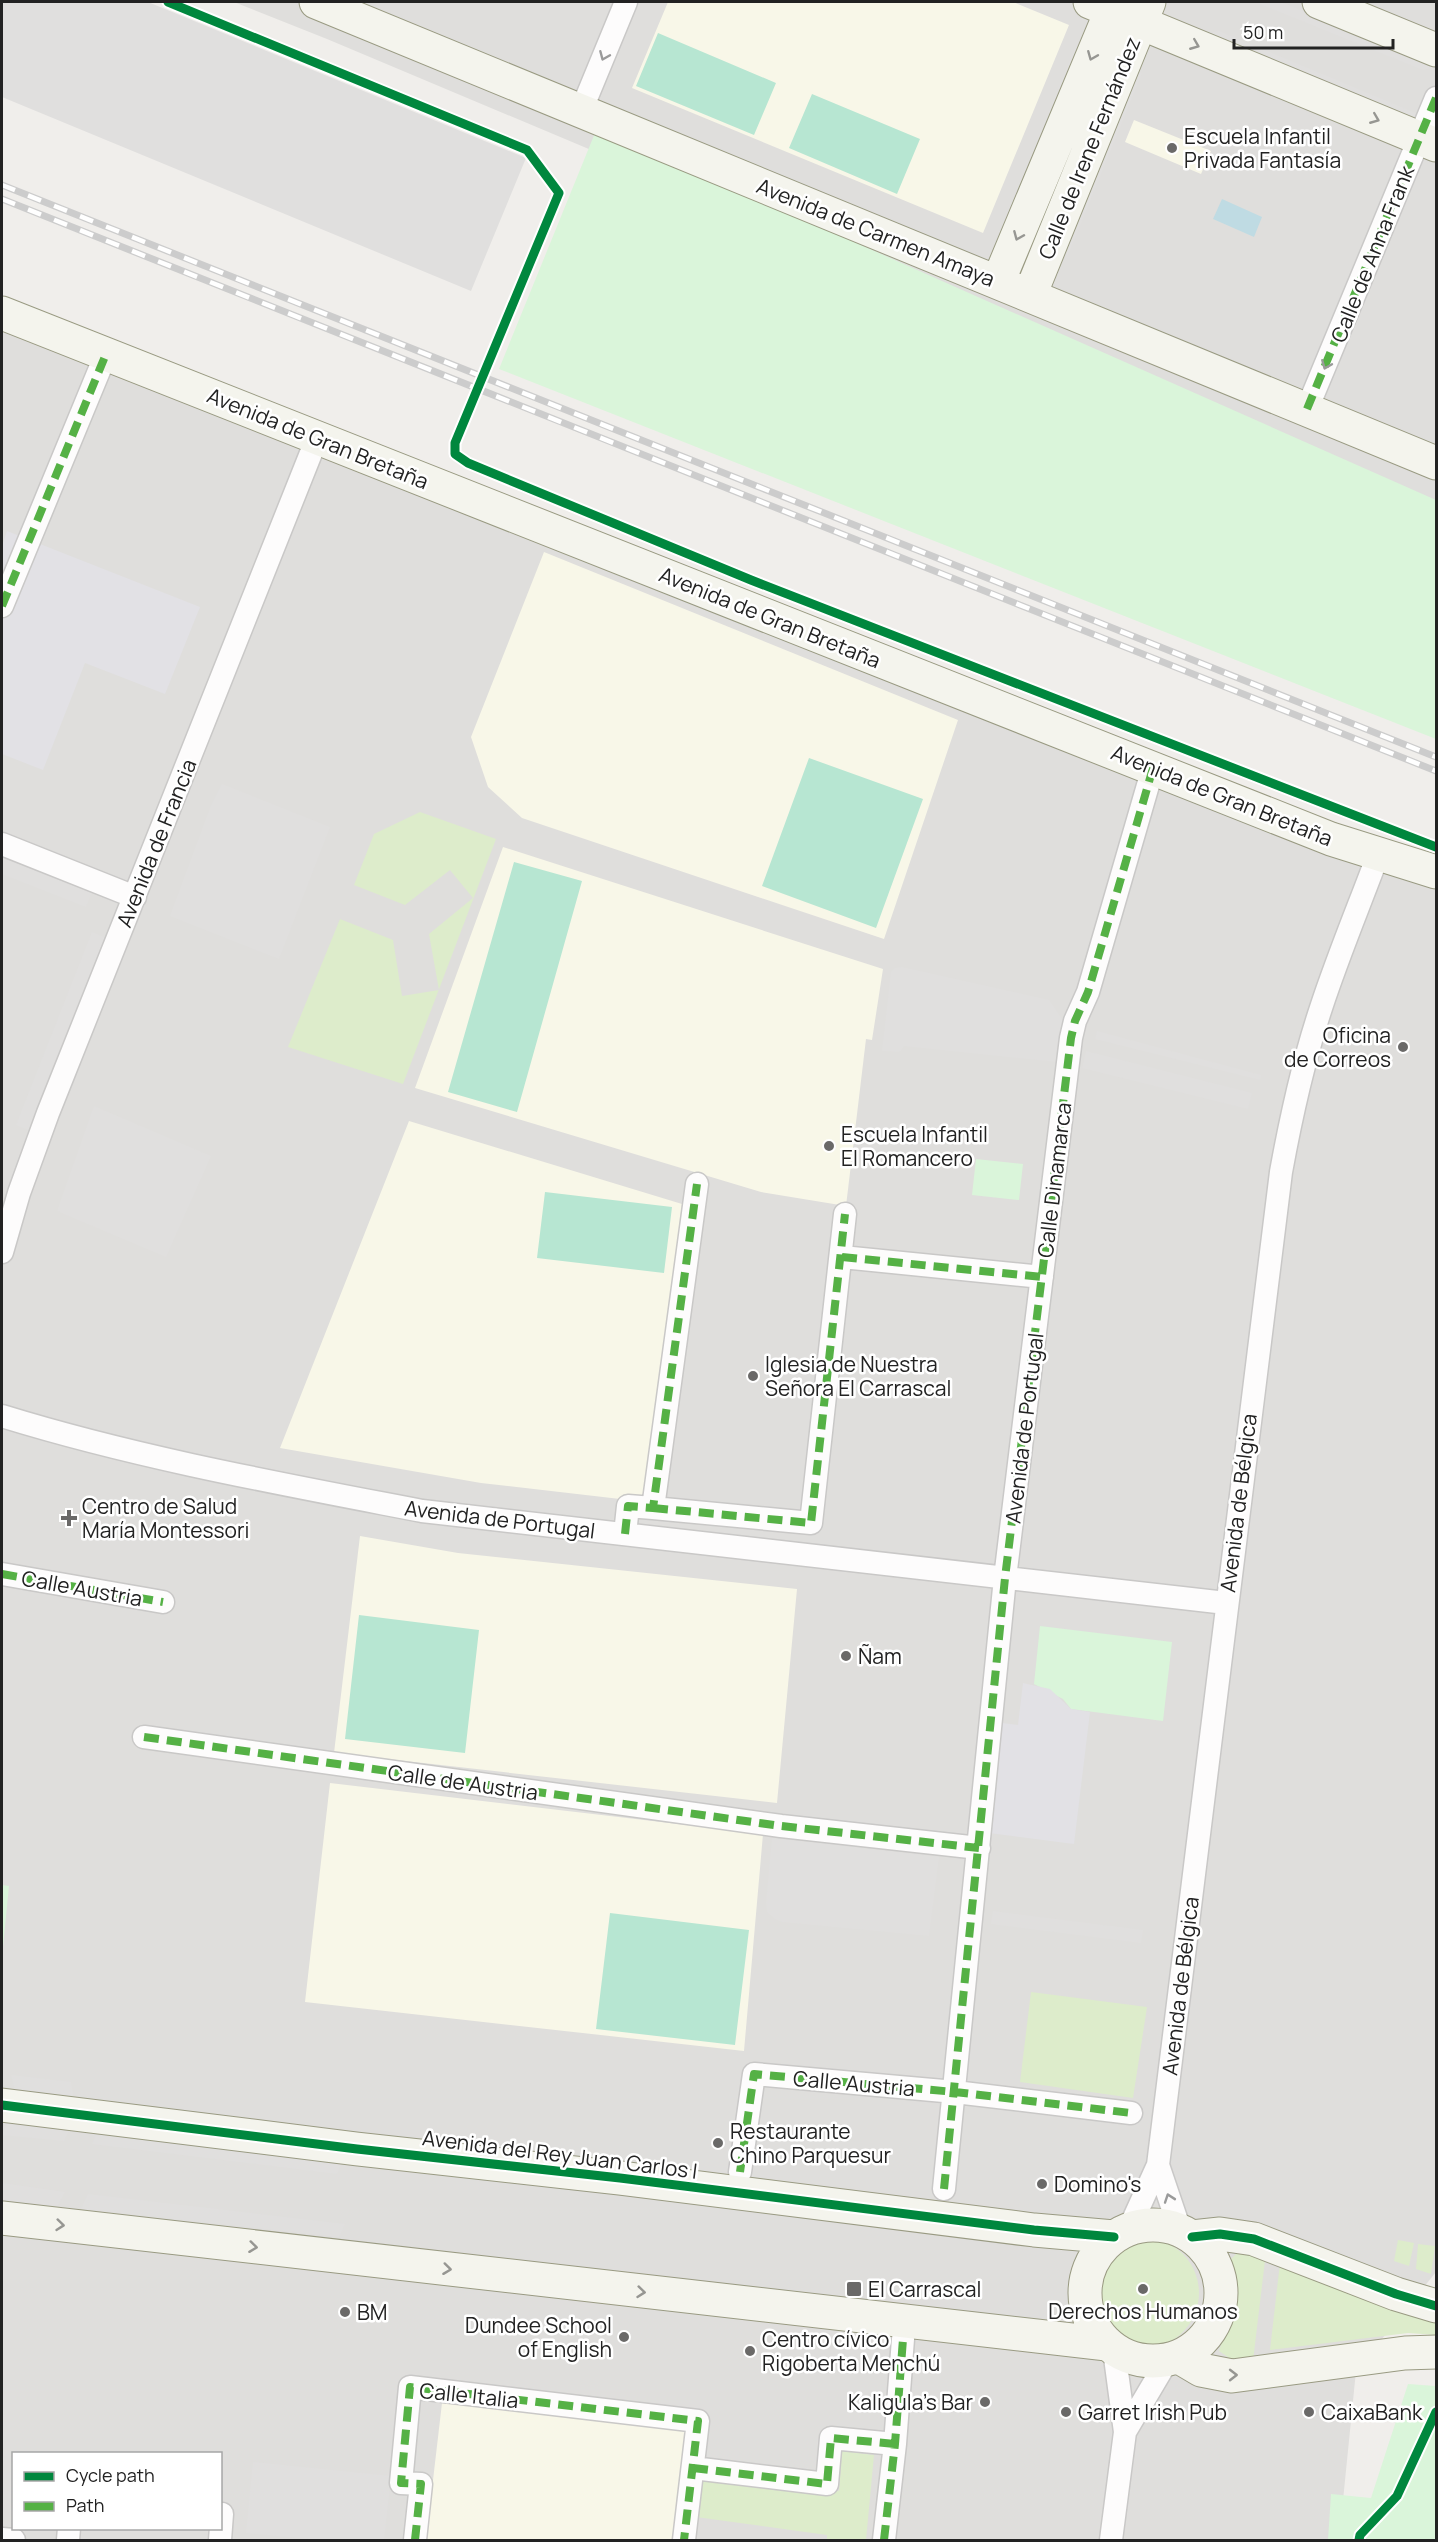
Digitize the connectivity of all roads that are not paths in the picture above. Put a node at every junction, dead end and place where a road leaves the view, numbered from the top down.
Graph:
1 (315, 2) edge
2 (626, 2) edge
3 (1319, 2) edge
4 (1105, 4) edge
5 (1145, 12) edge
6 (1437, 50) edge
7 (1437, 98) edge
8 (581, 111) junction
9 (1428, 141) edge
10 (998, 282) junction
11 (1030, 295) junction
12 (2, 313) edge
13 (106, 354) junction
14 (1307, 410) junction
15 (317, 438) junction
16 (1437, 464) edge
17 (2, 606) edge
18 (1153, 768) junction
19 (2, 844) edge
20 (1378, 855) junction
21 (1437, 872) edge
22 (135, 897) junction
23 (697, 1184) dead end
24 (845, 1214) dead end
25 (2, 1252) edge
26 (842, 1257) junction
27 (1042, 1277) junction
28 (2, 1416) edge
29 (653, 1508) junction
30 (625, 1534) junction
31 (2, 1574) edge
32 (1005, 1578) junction
33 (163, 1602) dead end
34 (1226, 1603) junction
35 (144, 1737) dead end
36 (979, 1848) junction
37 (955, 2092) junction
38 (2, 2105) edge
39 (1131, 2113) dead end
40 (1158, 2165) junction
41 (740, 2172) dead end
42 (944, 2189) dead end
43 (2, 2218) edge
44 (1121, 2233) junction
45 (1186, 2234) junction
46 (1437, 2306) edge
47 (903, 2339) dead end
48 (1110, 2347) junction
49 (1437, 2352) edge
50 (1173, 2359) junction
51 (1125, 2432) junction
52 (895, 2444) junction
53 (693, 2468) junction
54 (2, 2539) edge
55 (14, 2541) edge
56 (415, 2541) edge
57 (684, 2541) edge
58 (884, 2541) edge
59 (1111, 2541) edge

1 - 8 main road, Avenida de Carmen Amaya
2 -> 8 street
3 - 6 main road
4 - 5 main road
4 -> 10 main road, Calle de Irene Fernández
5 -> 9 main road
5 - 11 main road, Calle de Irene Fernández
7 - 9 street, Calle de Anna Frank
8 - 10 main road, Avenida de Carmen Amaya
9 -> 14 street, Calle de Anna Frank
10 - 11 main road, Avenida de Carmen Amaya
11 - 14 main road, Avenida de Carmen Amaya
12 - 13 main road, Avenida de Gran Bretaña
13 - 15 main road, Avenida de Gran Bretaña
13 - 17 street
14 - 16 main road, Avenida de Carmen Amaya
15 - 18 main road, Avenida de Gran Bretaña
15 - 22 street, Avenida de Francia
18 - 20 main road, Avenida de Gran Bretaña
18 - 27 street, Calle Dinamarca
19 - 22 street
20 - 21 main road, Avenida de Gran Bretaña
20 - 34 street, Avenida de Bélgica
22 - 25 street, Avenida de Francia
23 - 29 street
24 - 26 street
26 - 27 street, Calle Dinamarca
26 - 29 street
27 - 32 street, Avenida de Portugal
28 - 30 street, Avenida de Portugal
29 - 30 street
30 - 32 street, Avenida de Portugal
31 - 33 street, Calle Austria
32 - 34 street, Avenida de Portugal
32 - 36 street
34 - 40 street, Avenida de Bélgica
35 - 36 street, Calle de Austria
36 - 37 street
37 - 39 street, Calle Austria
37 - 41 street, Calle Austria
37 - 42 street
38 - 44 main road, Avenida del Rey Juan Carlos I
40 - 44 street
45 -> 40 street
43 -> 48 main road
44 - 45 main road
44 - 48 main road
45 - 46 main road
45 - 50 main road
47 - 52 street
48 - 50 main road
48 - 51 street
50 -> 49 main road
50 - 51 street
51 - 59 street
52 - 53 street
52 - 58 street
53 - 56 street, Calle Italia
53 - 57 street
54 - 55 street

